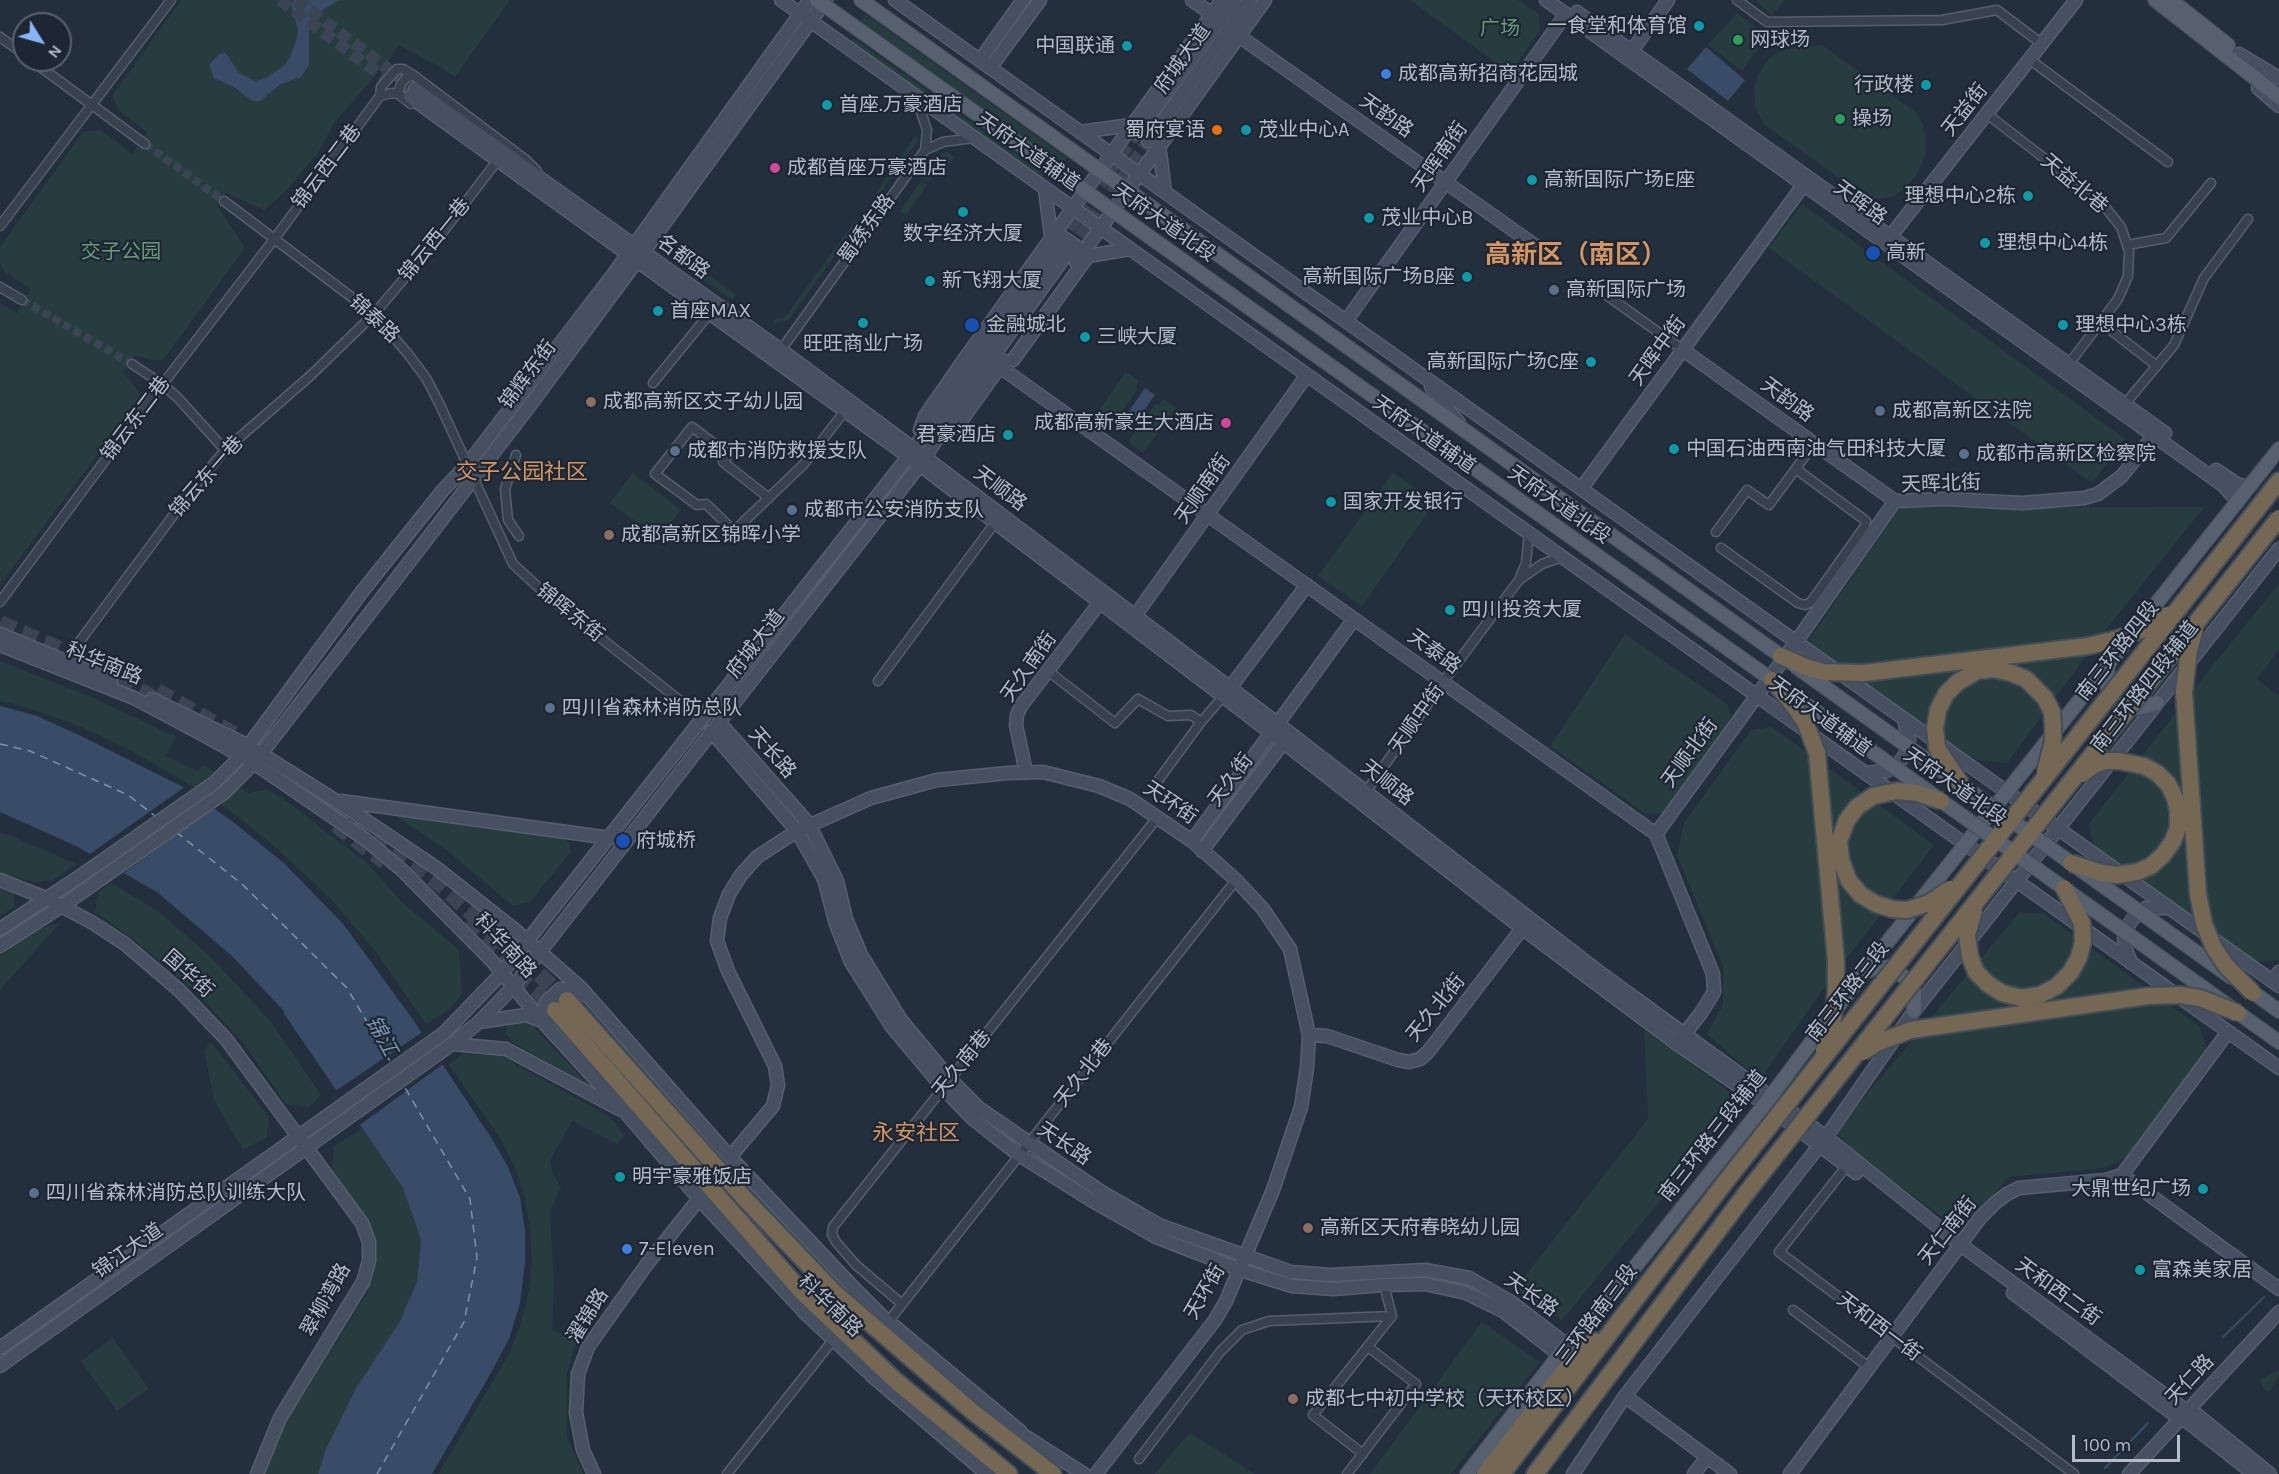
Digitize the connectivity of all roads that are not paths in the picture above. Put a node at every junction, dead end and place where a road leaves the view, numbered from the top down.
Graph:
1 (171, 0) edge
2 (781, 0) edge
3 (861, 0) edge
4 (895, 0) edge
5 (1023, 0) edge
6 (1040, 0) edge
7 (1192, 0) edge
8 (1222, 0) edge
9 (1235, 0) edge
10 (1250, 0) edge
11 (1265, 0) edge
12 (1545, 0) edge
13 (1560, 0) edge
14 (1668, 0) edge
15 (1737, 0) edge
16 (2076, 0) edge
17 (2155, 0) edge
18 (2171, 0) edge
19 (819, 1) edge
20 (1212, 14) junction
21 (1566, 14) junction
22 (805, 18) junction
23 (1239, 36) junction
24 (2042, 44) junction
25 (1629, 54) junction
26 (2236, 57) junction
27 (2029, 59) junction
28 (980, 60) junction
29 (990, 68) junction
30 (48, 72) edge
31 (413, 75) junction
32 (2279, 78) edge
33 (2279, 86) edge
34 (408, 93) junction
35 (380, 96) junction
36 (916, 96) junction
37 (2279, 98) edge
38 (93, 106) junction
39 (2279, 106) edge
40 (1987, 114) junction
41 (1134, 129) junction
42 (1080, 132) junction
43 (974, 138) junction
44 (1153, 143) junction
45 (145, 144) tunnel mouth
46 (925, 150) junction
47 (1111, 154) junction
48 (2168, 162) dead end
49 (495, 165) junction
50 (1099, 170) junction
51 (1138, 173) junction
52 (1806, 182) junction
53 (1446, 183) junction
54 (2211, 183) dead end
55 (1046, 189) junction
56 (1084, 190) junction
57 (1126, 190) junction
58 (1165, 192) junction
59 (557, 197) junction
60 (224, 201) tunnel mouth
61 (1072, 207) junction
62 (1112, 210) junction
63 (2248, 219) dead end
64 (0, 226) edge
65 (1100, 227) junction
66 (275, 238) junction
67 (1887, 240) junction
68 (2127, 245) junction
69 (1064, 247) junction
70 (1130, 249) junction
71 (1540, 249) dead end
72 (636, 253) junction
73 (0, 287) edge
74 (1598, 289) dead end
75 (22, 300) tunnel mouth
76 (710, 313) junction
77 (374, 314) junction
78 (1346, 321) junction
79 (2100, 322) junction
80 (781, 350) junction
81 (1683, 350) junction
82 (132, 364) tunnel mouth
83 (2069, 364) junction
84 (2157, 366) junction
85 (1000, 367) junction
86 (1307, 375) junction
87 (1422, 375) junction
88 (653, 383) dead end
89 (162, 384) junction
90 (2125, 404) junction
91 (848, 407) junction
92 (1465, 431) junction
93 (2157, 432) junction
94 (1814, 444) junction
95 (2279, 449) edge
96 (225, 450) junction
97 (910, 452) junction
98 (516, 455) dead end
99 (923, 462) junction
100 (467, 465) junction
101 (1796, 468) junction
102 (473, 480) junction
103 (2279, 481) edge
104 (2252, 484) junction
105 (1581, 489) junction
106 (769, 498) junction
107 (1895, 501) junction
108 (2238, 502) junction
109 (1208, 516) junction
110 (998, 518) junction
111 (2279, 518) edge
112 (420, 519) junction
113 (433, 531) junction
114 (1716, 532) dead end
115 (1529, 533) junction
116 (519, 536) dead end
117 (1721, 548) dead end
118 (2279, 549) edge
119 (1562, 557) junction
120 (1519, 580) junction
121 (1307, 585) junction
122 (1103, 598) junction
123 (0, 602) edge
124 (2178, 609) junction
125 (1354, 619) junction
126 (1132, 621) junction
127 (2197, 622) junction
128 (0, 634) edge
129 (1796, 642) junction
130 (0, 645) edge
131 (1780, 656) junction
132 (67, 662) junction
133 (2109, 664) junction
134 (1048, 672) junction
135 (1772, 680) junction
136 (878, 681) dead end
137 (1443, 682) junction
138 (1226, 693) junction
139 (1756, 695) junction
140 (2157, 703) junction
141 (702, 718) junction
142 (1904, 719) junction
143 (1201, 722) junction
144 (715, 727) junction
145 (1275, 729) junction
146 (1287, 738) junction
147 (245, 751) junction
148 (258, 758) junction
149 (1026, 772) junction
150 (1865, 773) junction
151 (2043, 780) junction
152 (2072, 781) junction
153 (1961, 784) junction
154 (1154, 786) dead end
155 (2007, 792) junction
156 (1363, 796) junction
157 (336, 800) junction
158 (1941, 801) junction
159 (1157, 818) junction
160 (809, 824) junction
161 (2004, 829) joint
162 (2058, 829) junction
163 (798, 831) junction
164 (1656, 834) junction
165 (610, 838) junction
166 (1192, 841) junction
167 (1965, 845) junction
168 (1202, 851) junction
169 (2071, 863) junction
170 (1965, 878) junction
171 (0, 880) edge
172 (1236, 880) junction
173 (83, 882) junction
174 (2016, 882) junction
175 (2064, 888) junction
176 (46, 898) junction
177 (1977, 901) junction
178 (62, 906) junction
179 (2169, 908) junction
180 (1526, 923) junction
181 (0, 929) edge
182 (527, 941) junction
183 (0, 946) edge
184 (540, 952) junction
185 (2131, 963) junction
186 (502, 973) junction
187 (1863, 973) junction
188 (2276, 980) edge
189 (514, 986) junction
190 (2253, 993) junction
191 (591, 1000) junction
192 (1914, 1011) junction
193 (2279, 1011) edge
194 (2238, 1013) junction
195 (553, 1015) junction
196 (479, 1022) junction
197 (2228, 1032) junction
198 (1309, 1035) junction
199 (1680, 1040) junction
200 (2279, 1042) edge
201 (452, 1044) junction
202 (1850, 1062) junction
203 (1818, 1064) junction
204 (2279, 1068) edge
205 (946, 1084) junction
206 (1767, 1100) junction
207 (626, 1113) junction
208 (329, 1115) joint
209 (338, 1126) joint
210 (298, 1137) junction
211 (1823, 1141) junction
212 (1028, 1144) junction
213 (306, 1148) junction
214 (1019, 1155) junction
215 (730, 1157) junction
216 (1849, 1162) junction
217 (2122, 1175) junction
218 (1726, 1181) joint
219 (699, 1199) junction
220 (1959, 1248) junction
221 (824, 1257) junction
222 (1246, 1257) junction
223 (761, 1267) junction
224 (1240, 1270) junction
225 (1384, 1285) junction
226 (2279, 1289) edge
227 (802, 1292) junction
228 (835, 1293) junction
229 (902, 1304) junction
230 (1793, 1310) dead end
231 (1625, 1312) junction
232 (2279, 1312) edge
233 (1392, 1316) junction
234 (888, 1322) junction
235 (2279, 1325) edge
236 (1893, 1337) junction
237 (833, 1340) junction
238 (0, 1347) edge
239 (1368, 1347) junction
240 (1564, 1350) junction
241 (905, 1354) junction
242 (0, 1366) edge
243 (1869, 1368) junction
244 (866, 1370) junction
245 (896, 1381) junction
246 (1625, 1396) junction
247 (1585, 1409) junction
248 (973, 1412) junction
249 (2188, 1417) junction
250 (1020, 1431) junction
251 (1363, 1454) junction
252 (1707, 1457) junction
253 (1139, 1459) dead end
254 (257, 1474) edge
255 (594, 1474) edge
256 (727, 1474) edge
257 (987, 1474) edge
258 (1009, 1474) edge
259 (1052, 1474) edge
260 (1084, 1474) edge
261 (1096, 1474) edge
262 (1347, 1474) edge
263 (1467, 1474) edge
264 (1485, 1474) edge
265 (1502, 1474) edge
266 (1535, 1474) edge
267 (1550, 1474) edge
268 (1573, 1474) edge
269 (1694, 1474) edge
270 (1730, 1474) edge
271 (1790, 1474) edge
272 (2074, 1474) edge
273 (2129, 1474) edge
274 (2139, 1474) edge
275 (2254, 1474) edge
276 (2270, 1474) edge

1 - 38 street
2 - 22 street, 天府大道辅道
3 - 50 main road, 天府大道北段
4 - 28 street
5 - 28 street
6 - 29 street
7 - 20 street
8 - 20 street
9 - 41 street, 府城大道
10 - 44 street, 府城大道
11 - 23 street
12 - 21 street, 天晖路
13 - 25 street, 天晖路
14 - 25 street
15 - 24 street
16 - 24 street, 天益街
17 - 26 main road
18 - 26 main road
19 - 22 street, 锦辉东街
19 - 56 main road, 天府大道北段
20 - 41 street
21 - 25 street, 天晖路
21 - 53 street, 天晖南街
22 - 36 street, 天府大道辅道
22 - 72 street, 锦辉东街
23 - 44 street
23 - 53 street, 天韵路
24 - 27 street, 天益街
25 - 52 street, 天晖路
26 - 32 street
26 - 33 main road
26 - 37 main road
26 - 39 street
27 - 40 street, 天益街
27 - 48 street
28 - 29 street
29 - 42 street
30 - 38 street
31 - 34 street
31 - 35 street, 锦云西二巷
31 - 59 street
34 - 35 street
34 - 49 street
34 - 59 street, 名都路
35 - 66 street, 锦云西二巷
36 - 43 street, 天府大道辅道
36 - 46 street
38 - 45 street
38 - 64 street
40 - 67 street, 天益街
40 - 68 street, 天益北巷
41 - 42 street
41 - 44 street
41 - 47 street
42 - 47 street
43 - 46 street
43 - 55 street, 天府大道辅道
44 - 51 street
44 - 58 street
46 - 80 street, 蜀绣东路
47 - 50 street
47 - 51 street
49 - 59 street
49 - 77 street, 锦云西一巷
50 - 56 street
50 - 57 main road, 天府大道北段
51 - 57 street
51 - 58 street
52 - 67 street, 天晖路
52 - 81 street, 天晖中街
53 - 71 street, 天韵路
53 - 78 street, 天晖南街
54 - 68 street
55 - 61 street, 天府大道辅道
55 - 69 street
56 - 61 street
56 - 62 main road, 天府大道北段
57 - 62 street
57 - 92 main road, 天府大道北段
58 - 78 street
59 - 72 street, 名都路
60 - 66 street, 锦泰路
61 - 65 street, 天府大道辅道
61 - 69 street
62 - 65 street
62 - 135 main road, 天府大道北段, bridge
63 - 84 street
65 - 69 street
65 - 70 street, 天府大道辅道
66 - 77 street, 锦泰路
66 - 89 street, 锦云东二巷
67 - 83 street, 天晖路
67 - 93 street, 天晖路
68 - 79 street, 天益北巷
69 - 85 street
69 - 97 street, 府城大道
69 - 99 street, 府城大道
70 - 85 street
70 - 86 street, 天府大道辅道
72 - 76 street
72 - 80 street, 名都路
72 - 100 street, 锦辉东街
72 - 102 street, 锦辉东街
73 - 75 street
74 - 81 street, 天韵路
76 - 88 street
76 - 91 street
77 - 96 street, 锦云东一巷
77 - 100 street, 锦泰路
78 - 87 street
79 - 83 street, 天益北巷
79 - 84 street
80 - 91 street, 名都路
81 - 94 street, 天韵路
81 - 105 street, 天晖中街
82 - 89 street
83 - 90 street, 天晖路
84 - 90 street
85 - 99 street
85 - 109 street, 天泰路
86 - 109 street, 天顺南街
86 - 115 street, 天府大道辅道
87 - 92 street
87 - 105 street
89 - 96 street
89 - 123 street, 锦云东二巷
90 - 93 street, 天晖路
91 - 97 street, 名都路
91 - 106 street
92 - 131 main road, 天府大道北段
93 - 104 street, 天晖路
93 - 107 street, 天晖北街
93 - 108 street, 天晖路
94 - 101 street
94 - 107 street, 天韵路
95 - 104 main road
96 - 132 street, 锦云东一巷
97 - 99 street, 名都路
97 - 141 street, 府城大道
98 - 116 street
99 - 110 street, 天顺路
99 - 144 street, 府城大道
100 - 102 street, 锦泰路
100 - 112 street, 锦辉东街
101 - 114 street
101 - 117 street
102 - 113 street, 锦辉东街
102 - 141 street, 锦晖东街
103 - 124 highway, 南三环路四段, bridge
104 - 108 main road, 南三环路三段辅道
105 - 129 street
106 - 106 street
107 - 129 street, 天晖北街
108 - 133 main road, 南三环路三段辅道
109 - 121 street, 天泰路
109 - 126 street, 天顺南街
110 - 122 street, 天顺路
110 - 136 street
111 - 127 highway, bridge
112 - 113 street
112 - 147 street, 锦辉东街
113 - 148 street, 锦辉东街
115 - 119 street, 天府大道辅道
115 - 120 street
118 - 140 street, 南三环路四段辅道
119 - 120 street
119 - 139 street, 天府大道辅道
120 - 137 street, 天顺中街
121 - 125 street, 天泰路
121 - 138 street
122 - 126 street, 天顺路
122 - 134 street, 天久南街
124 - 131 highway, bridge
124 - 151 highway, 南三环路四段, bridge
125 - 137 street, 天泰路
125 - 145 street, 天久街
126 - 138 street, 天顺路
127 - 152 highway, bridge
127 - 190 highway, bridge
128 - 132 street, 科华南路
129 - 139 street, 天晖北街
129 - 142 street
130 - 147 street, 科华南路
131 - 153 main road, 天府大道北段, bridge
132 - 147 street, 科华南路
133 - 140 main road
133 - 155 main road, 南三环路三段辅道
134 - 143 street
134 - 149 street, 天久南街
135 - 158 main road, 天府大道北段, bridge
135 - 203 highway, bridge
137 - 156 street, 天顺中街
137 - 164 street, 天泰路
138 - 143 street
138 - 145 street, 天顺路
139 - 150 street, 天府大道辅道
139 - 164 street, 天顺北街
140 - 162 street, 南三环路四段辅道
141 - 165 street, 府城大道
142 - 150 street
142 - 155 street
143 - 154 street
144 - 160 street, 天长路
144 - 163 street, 天长路
144 - 184 street, 府城大道
145 - 146 street, 天顺路
145 - 166 street, 天久街
146 - 156 street, 天顺路
146 - 168 street, 天久街
147 - 148 street, 科华南路
147 - 173 street, 锦辉东街
148 - 157 street, 科华南路
148 - 173 street, 锦辉东街
148 - 186 street, 科华南路
149 - 159 street, 天环街
149 - 160 street, 天环街
150 - 167 street, 天府大道辅道
151 - 153 highway, bridge
151 - 161 highway, 南三环路四段, bridge
152 - 169 highway, bridge
152 - 177 highway, bridge
153 - 169 main road, 天府大道北段, bridge
155 - 162 street
155 - 167 main road, 南三环路三段辅道
156 - 180 street, 天顺路
157 - 165 street
157 - 182 street, 科华南路
158 - 170 highway, bridge
158 - 175 main road, 天府大道北段, bridge
159 - 166 street, 天环街
159 - 205 street, 天久南巷
160 - 163 street, 天环街
160 - 205 street, 天长路
161 - 170 highway, 南三环路三段, bridge
162 - 174 street, 南三环路四段辅道
162 - 179 street
163 - 205 street, 天长路
163 - 215 street, 天环街
164 - 199 street
165 - 182 street, 府城大道
166 - 168 street, 天环街
167 - 174 street, 天府大道辅道
167 - 187 main road, 南三环路三段辅道
168 - 172 street, 天环街
169 - 190 main road, 天府大道北段, bridge
170 - 203 highway, 南三环路三段, bridge
171 - 176 street, 国华街
172 - 198 street, 天环街
172 - 212 street, 天久北巷
173 - 176 street
173 - 178 street
174 - 185 street, 天府大道辅道
174 - 192 street
175 - 177 highway, bridge
175 - 194 main road, 天府大道北段, bridge
176 - 178 street, 国华街
176 - 181 street
177 - 202 highway, bridge
178 - 183 street
178 - 210 street, 国华街
179 - 185 street
179 - 188 street
180 - 198 street, 天久北街
180 - 199 street, 天顺路
182 - 184 street, 科华南路
182 - 186 street, 府城大道
184 - 189 street, 府城大道
184 - 191 street, 科华南路
185 - 197 street, 天府大道辅道
186 - 189 street, 科华南路
186 - 208 street, 府城大道
187 - 192 main road
187 - 206 main road, 南三环路三段辅道
189 - 195 street, 科华南路
189 - 196 street, 府城大道
190 - 193 main road, 天府大道北段
191 - 195 street
191 - 215 street, 科华南路
192 - 211 street
194 - 200 main road, 天府大道北段
194 - 202 highway, bridge
195 - 196 street
195 - 207 street, 科华南路
195 - 227 highway, 科华南路
195 - 228 highway, 科华南路
196 - 201 street, 府城大道
197 - 204 street, 天府大道辅道
197 - 217 street
198 - 222 street, 天环街
199 - 206 street, 天顺路
201 - 207 street
201 - 209 street, 府城大道
202 - 247 highway, bridge
203 - 218 highway, 南三环路三段, bridge
205 - 212 street, 天长路
205 - 214 street, 天长路
205 - 229 street, 天久南巷
206 - 211 street, 天顺路
206 - 240 main road, 南三环路三段辅道
207 - 219 street, 科华南路
208 - 210 street, 锦江大道
209 - 213 street, 锦江大道
210 - 213 street, 国华街
210 - 238 street, 锦江大道
211 - 216 street, 天和西二街
211 - 246 street
212 - 214 street, 天久北巷
212 - 222 street, 天长路
213 - 242 street, 锦江大道
213 - 254 street, 翠柳湾路
214 - 224 street, 天长路
214 - 229 street, 天久北巷
215 - 221 street, 科华南路
216 - 220 street, 天和西二街
216 - 236 street, 天和西一街
217 - 220 street, 天仁南街
217 - 226 street
218 - 231 highway, 三环路南三段
219 - 223 street, 科华南路
219 - 255 street, 濯锦路
220 - 236 street, 天仁南街
220 - 249 street, 天和西二街
221 - 228 street
221 - 234 street, 科华南路
222 - 224 street, 天环街
222 - 240 street, 天长路
223 - 227 street
223 - 237 street, 科华南路
224 - 225 street, 天长路
224 - 261 street, 天环街
225 - 233 street
225 - 240 street, 天长路
227 - 245 highway, 科华南路
228 - 241 highway, 科华南路
229 - 234 street, 天久北巷
230 - 243 street
231 - 264 highway
231 - 265 highway, 三环路南三段
232 - 249 street, 天仁路
233 - 239 street
233 - 253 street
234 - 241 street, 科华南路
234 - 250 street
235 - 249 street, 天仁路
236 - 243 street, 天仁南街
236 - 272 street, 天和西一街
237 - 244 street, 科华南路
237 - 256 street
239 - 251 street
239 - 251 street
240 - 263 main road, 南三环路三段辅道
241 - 248 highway, 科华南路
243 - 271 street, 天仁南街
244 - 245 street, 科华南路
244 - 257 street
245 - 258 highway, 科华南路
246 - 252 street
246 - 268 street
247 - 266 highway
247 - 267 highway
248 - 250 street
248 - 259 highway, 科华南路
249 - 273 street, 天仁路
249 - 274 street, 天仁路
249 - 275 street, 天和西二街
249 - 276 street, 天和西二街
250 - 260 street
251 - 262 street
252 - 269 street
252 - 270 street

